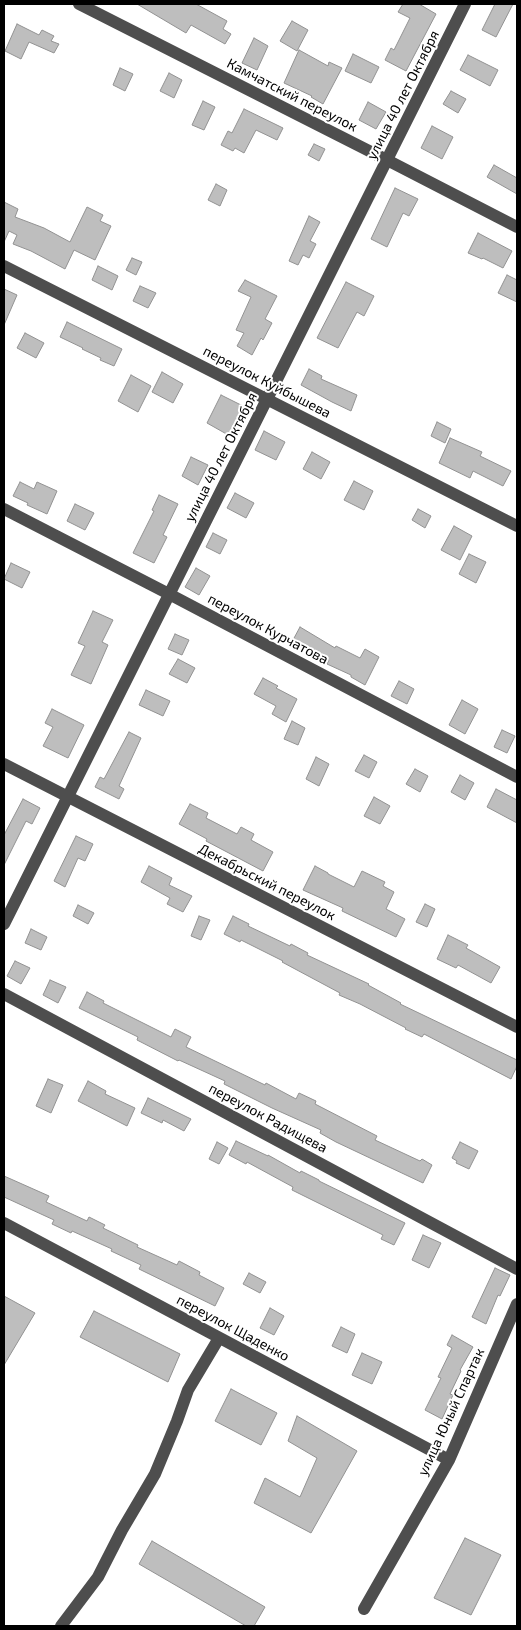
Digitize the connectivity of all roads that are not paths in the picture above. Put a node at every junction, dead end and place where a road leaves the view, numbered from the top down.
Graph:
1 (79, 4) edge
2 (465, 4) edge
3 (387, 160) junction
4 (517, 227) edge
5 (4, 266) edge
6 (267, 399) junction
7 (4, 509) edge
8 (517, 526) edge
9 (169, 594) junction
10 (4, 764) edge
11 (517, 777) edge
12 (68, 796) junction
13 (4, 924) edge
14 (4, 994) edge
15 (517, 1027) edge
16 (4, 1223) edge
17 (517, 1269) edge
18 (517, 1304) edge
19 (219, 1338) junction
20 (448, 1460) junction
21 (364, 1609) dead end
22 (61, 1626) edge

1 - 3 street, Камчатский переулок
2 - 3 street, улица 40 лет Октября
3 - 4 street, Камчатский переулок
3 - 6 street, улица 40 лет Октября
5 - 6 street, переулок Куйбышева
6 - 8 street, переулок Куйбышева
6 - 9 street, улица 40 лет Октября
7 - 9 street, переулок Курчатова
9 - 11 street, переулок Курчатова
9 - 12 street, улица 40 лет Октября
10 - 12 street, Декабрьский переулок
12 - 13 street, улица 40 лет Октября
12 - 15 street, Декабрьский переулок
14 - 17 street, переулок Радищева
16 - 19 street, переулок Щаденко
18 - 20 street, улица Юный Спартак
19 - 20 street, переулок Щаденко
19 - 22 street
20 - 21 street, улица Юный Спартак

